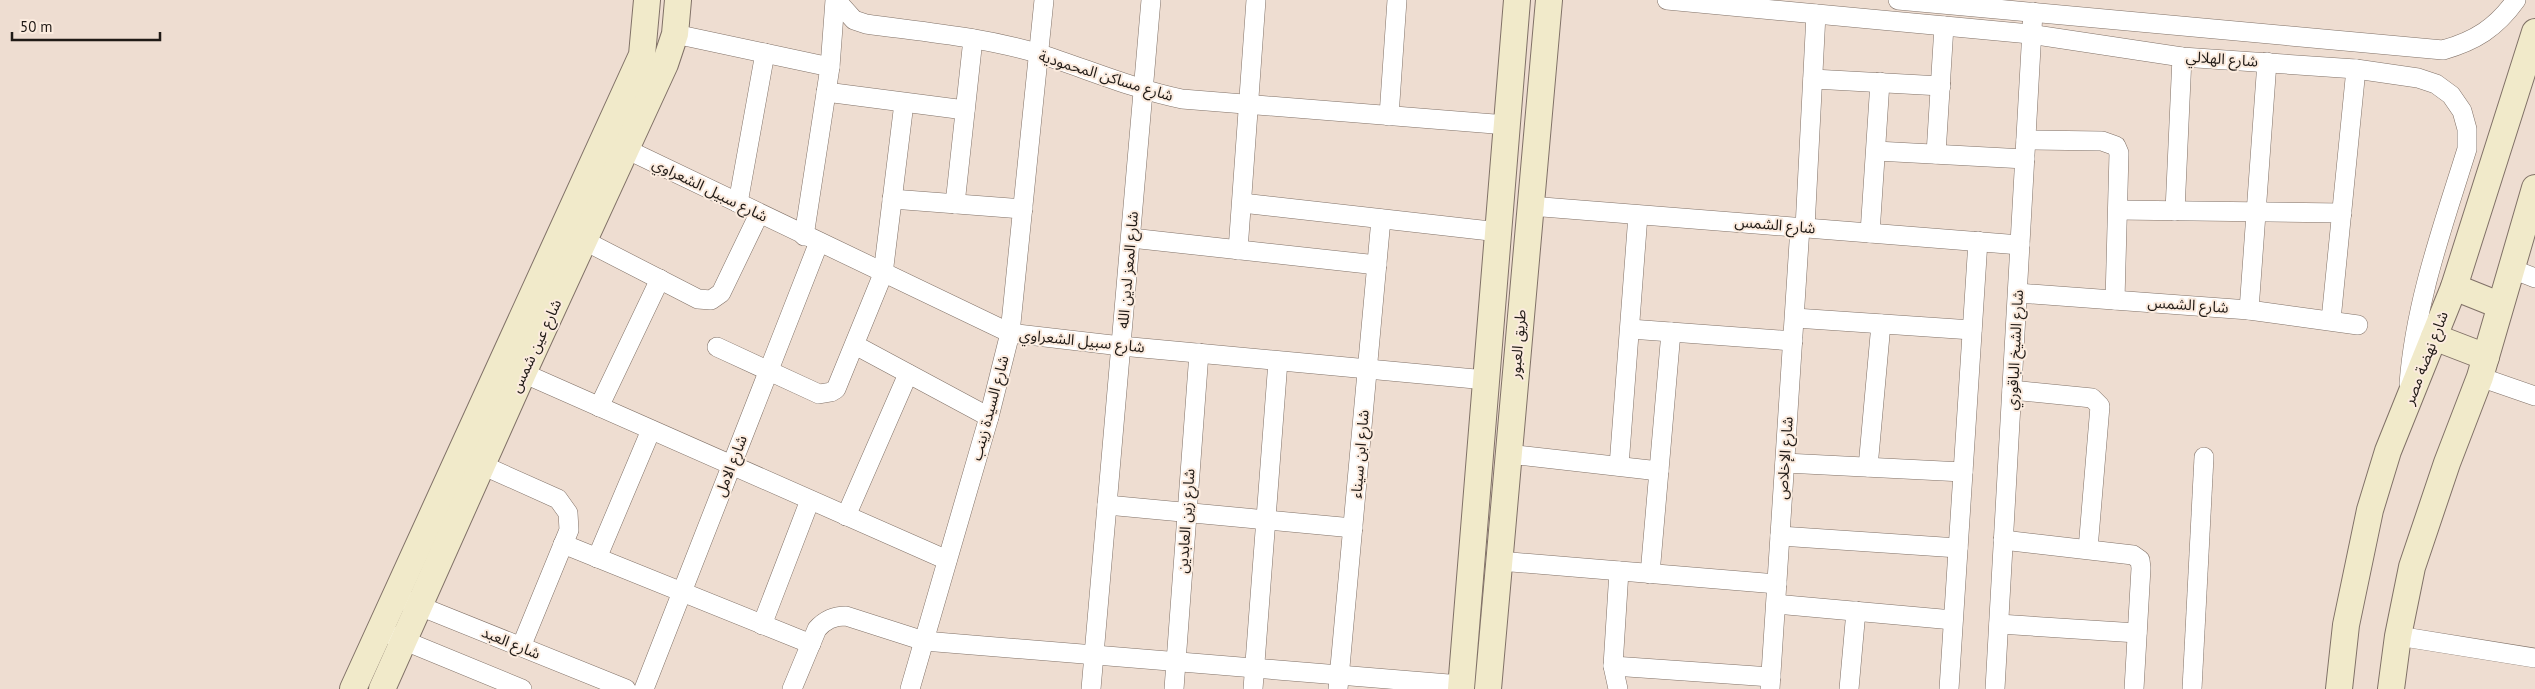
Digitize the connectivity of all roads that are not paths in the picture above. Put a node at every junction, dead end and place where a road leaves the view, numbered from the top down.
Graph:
1 (647, 0) edge
2 (678, 0) edge
3 (836, 0) edge
4 (1044, 0) edge
5 (1151, 0) edge
6 (1256, 0) edge
7 (1397, 0) edge
8 (1517, 0) edge
9 (1549, 0) edge
10 (1667, 0) edge
11 (1898, 0) edge
12 (2516, 0) edge
13 (2033, 12) junction
14 (1816, 14) junction
15 (1944, 26) junction
16 (2535, 32) edge
17 (675, 34) junction
18 (2030, 34) junction
19 (973, 39) junction
20 (765, 53) junction
21 (1038, 54) junction
22 (2182, 57) junction
23 (2267, 62) junction
24 (830, 67) junction
25 (2356, 68) junction
26 (1813, 79) junction
27 (1880, 82) junction
28 (1941, 86) junction
29 (1142, 89) junction
30 (826, 92) junction
31 (904, 103) junction
32 (1248, 106) junction
33 (965, 110) junction
34 (1389, 116) junction
35 (1507, 125) junction
36 (2026, 140) junction
37 (628, 150) junction
38 (1876, 150) junction
39 (1936, 154) junction
40 (2025, 159) junction
41 (2535, 188) edge
42 (892, 199) junction
43 (738, 203) junction
44 (1242, 203) junction
45 (955, 204) junction
46 (1530, 206) junction
47 (1023, 209) junction
48 (2118, 210) junction
49 (2175, 211) junction
50 (2257, 212) junction
51 (2342, 213) junction
52 (759, 214) junction
53 (1638, 215) junction
54 (1381, 219) junction
55 (1803, 228) junction
56 (1498, 232) junction
57 (1870, 233) junction
58 (1130, 238) junction
59 (812, 239) junction
60 (585, 241) junction
61 (1978, 241) junction
62 (2020, 245) junction
63 (1238, 250) junction
64 (1377, 265) junction
65 (2524, 273) edge
66 (883, 274) junction
67 (660, 279) junction
68 (2454, 287) junction
69 (2018, 292) junction
70 (2115, 300) junction
71 (2499, 306) junction
72 (2249, 310) junction
73 (1795, 318) junction
74 (2331, 320) junction
75 (1881, 324) junction
76 (2358, 325) dead end
77 (1630, 329) junction
78 (1972, 330) junction
79 (1671, 332) junction
80 (1010, 333) junction
81 (2434, 338) junction
82 (1793, 342) junction
83 (855, 345) junction
84 (1121, 346) junction
85 (717, 347) dead end
86 (1199, 353) junction
87 (1278, 361) junction
88 (2483, 367) junction
89 (1367, 369) junction
90 (768, 371) junction
91 (523, 373) junction
92 (908, 374) junction
93 (1486, 380) junction
94 (2012, 390) junction
95 (2535, 396) edge
96 (2407, 406) junction
97 (599, 407) junction
98 (989, 416) junction
99 (651, 430) junction
100 (1508, 454) junction
101 (2204, 457) dead end
102 (1785, 462) junction
103 (482, 465) junction
104 (731, 465) junction
105 (1619, 466) junction
106 (1868, 467) junction
107 (1659, 471) junction
108 (1963, 472) junction
109 (810, 500) junction
110 (1107, 505) junction
111 (1187, 512) junction
112 (846, 516) junction
113 (1266, 520) junction
114 (1353, 528) junction
115 (1780, 536) junction
116 (2003, 540) junction
117 (563, 544) junction
118 (1958, 548) junction
119 (2088, 550) junction
120 (597, 558) junction
121 (947, 560) junction
122 (1499, 561) junction
123 (1619, 571) junction
124 (1650, 574) junction
125 (1777, 584) junction
126 (682, 593) junction
127 (396, 596) junction
128 (1776, 604) junction
129 (420, 606) junction
130 (1856, 611) junction
131 (1953, 620) junction
132 (1999, 624) junction
133 (762, 625) junction
134 (380, 630) junction
135 (2137, 633) junction
136 (2398, 636) junction
137 (404, 640) junction
138 (924, 641) junction
139 (811, 644) junction
140 (520, 646) junction
141 (1094, 655) junction
142 (2535, 658) edge
143 (1176, 661) junction
144 (1613, 666) junction
145 (1254, 668) junction
146 (1339, 682) edge
147 (1771, 683) edge
148 (1461, 687) edge
149 (353, 689) edge
150 (382, 689) edge
151 (522, 689) edge
152 (626, 689) edge
153 (644, 689) edge
154 (792, 689) edge
155 (910, 689) edge
156 (1091, 689) edge
157 (1174, 689) edge
158 (1253, 689) edge
159 (1488, 689) edge
160 (1618, 689) edge
161 (1849, 689) edge
162 (1949, 689) edge
163 (1995, 689) edge
164 (2134, 689) edge
165 (2192, 689) edge
166 (2339, 689) edge
167 (2391, 689) edge

1 - 127 street, شارع عين شمس
2 - 17 street, شارع عين شمس
3 - 19 street, شارع مساكن المحمودية
3 - 24 street, شارع الامل
4 - 21 street, شارع السيدة زينب
5 - 29 street, شارع المعز لدين الله
6 - 32 street
7 - 34 street
8 - 35 street, طريق العبور
9 - 46 street, طريق العبور
10 - 14 street, شارع الهلالي
11 - 13 street, شارع الهلالي
12 - 13 street, شارع الهلالي
13 - 18 street, شارع الشيخ الباقوري
14 - 15 street, شارع الهلالي
14 - 26 street, شارع الإخلاص
15 - 18 street, شارع الهلالي
15 - 28 street
16 - 68 street, شارع نهضة مصر
17 - 20 street
17 - 37 street, شارع عين شمس
18 - 22 street, شارع الهلالي
18 - 36 street, شارع الشيخ الباقوري
19 - 21 street, شارع مساكن المحمودية
19 - 33 street
20 - 24 street
20 - 43 street
21 - 29 street, شارع مساكن المحمودية
21 - 47 street, شارع السيدة زينب
22 - 23 street, شارع الهلالي
22 - 49 street
23 - 25 street, شارع الهلالي
23 - 50 street
24 - 30 street, شارع الامل
25 - 51 street
25 - 96 street, شارع الهلالي
26 - 27 street
26 - 55 street, شارع الإخلاص
27 - 28 street
27 - 38 street
28 - 39 street
29 - 32 street, شارع مساكن المحمودية
29 - 58 street, شارع المعز لدين الله
30 - 31 street
30 - 59 street, شارع الامل
31 - 33 street
31 - 42 street
32 - 34 street, شارع مساكن المحمودية
32 - 44 street
33 - 45 street
34 - 35 street, شارع مساكن المحمودية
35 - 56 street, طريق العبور
36 - 40 street, شارع الشيخ الباقوري
36 - 48 street
37 - 43 street, شارع سبيل الشعراوي
37 - 60 street, شارع عين شمس
38 - 39 street
38 - 57 street
39 - 40 street
40 - 62 street, شارع الشيخ الباقوري
41 - 65 street
42 - 45 street
42 - 66 street
43 - 52 street, شارع سبيل الشعراوي
44 - 54 street
44 - 63 street
45 - 47 street
46 - 53 street, شارع الشمس
46 - 100 street, طريق العبور
47 - 80 street, شارع السيدة زينب
48 - 49 street
48 - 70 street
49 - 50 street
50 - 51 street
50 - 72 street
51 - 74 street
52 - 59 street, شارع سبيل الشعراوي
52 - 67 street
53 - 55 street, شارع الشمس
53 - 77 street
54 - 56 street
54 - 64 street, شارع ابن سيناء
55 - 57 street, شارع الشمس
55 - 73 street, شارع الإخلاص
56 - 93 street, طريق العبور
57 - 61 street, شارع الشمس
58 - 63 street
58 - 84 street, شارع المعز لدين الله
59 - 66 street, شارع سبيل الشعراوي
59 - 90 street, شارع الامل
60 - 67 street
60 - 91 street, شارع عين شمس
61 - 62 street, شارع الشمس
61 - 78 street
62 - 69 street, شارع الشيخ الباقوري
63 - 64 street
64 - 89 street, شارع ابن سيناء
65 - 71 street
66 - 80 street, شارع سبيل الشعراوي
66 - 83 street
67 - 97 street
68 - 71 street
68 - 81 street, شارع نهضة مصر
69 - 70 street, شارع الشمس
69 - 94 street, شارع الشيخ الباقوري
70 - 72 street, شارع الشمس
71 - 88 street
72 - 74 street, شارع الشمس
73 - 75 street
73 - 82 street, شارع الإخلاص
74 - 76 street, شارع الشمس
75 - 78 street
75 - 106 street
77 - 79 street
77 - 105 street
78 - 108 street
79 - 82 street
79 - 107 street
80 - 84 street, شارع سبيل الشعراوي
80 - 98 street, شارع السيدة زينب
81 - 88 street
81 - 96 street, شارع نهضة مصر
82 - 102 street, شارع الإخلاص
83 - 90 street
83 - 92 street
84 - 86 street, شارع سبيل الشعراوي
84 - 110 street, شارع المعز لدين الله
85 - 90 street
86 - 87 street, شارع سبيل الشعراوي
86 - 111 street, شارع زين العابدين
87 - 89 street, شارع سبيل الشعراوي
87 - 113 street
88 - 95 street
88 - 136 street
89 - 93 street, شارع سبيل الشعراوي
89 - 114 street, شارع ابن سيناء
90 - 104 street, شارع الامل
91 - 97 street
91 - 103 street, شارع عين شمس
92 - 98 street
92 - 112 street
93 - 148 street, طريق العبور
94 - 116 street, شارع الشيخ الباقوري
94 - 119 street
96 - 166 street, شارع نهضة مصر
97 - 99 street
98 - 121 street, شارع السيدة زينب
99 - 104 street
99 - 120 street
100 - 105 street
100 - 122 street, طريق العبور
101 - 165 street
102 - 106 street
102 - 115 street, شارع الإخلاص
103 - 117 street
103 - 129 street, شارع عين شمس
104 - 109 street
104 - 126 street, شارع الامل
105 - 107 street
106 - 108 street
107 - 124 street
108 - 118 street
109 - 112 street
109 - 133 street
110 - 111 street
110 - 141 street, شارع المعز لدين الله
111 - 113 street
111 - 143 street, شارع زين العابدين
112 - 121 street
113 - 114 street
113 - 145 street
114 - 146 street, شارع ابن سيناء
115 - 118 street
115 - 125 street, شارع الإخلاص
116 - 119 street
116 - 132 street, شارع الشيخ الباقوري
117 - 120 street
117 - 140 street
118 - 131 street
119 - 135 street
120 - 126 street
121 - 138 street, شارع السيدة زينب
122 - 123 street
122 - 159 street, طريق العبور
123 - 124 street
123 - 144 street
124 - 125 street
125 - 128 street, شارع الإخلاص
126 - 133 street
126 - 153 street, شارع الامل
127 - 129 street, شارع العبد
127 - 134 street, شارع عين شمس
128 - 130 street
128 - 147 street, شارع الإخلاص
129 - 137 street, شارع عين شمس
129 - 140 street, شارع العبد
130 - 131 street
130 - 161 street
131 - 162 street
132 - 135 street
132 - 163 street, شارع الشيخ الباقوري
133 - 139 street
134 - 137 street
134 - 149 street, شارع عين شمس
135 - 164 street
136 - 142 street
136 - 167 street
137 - 150 street, شارع عين شمس
137 - 151 street
138 - 139 street
138 - 141 street
138 - 155 street, شارع السيدة زينب
139 - 154 street
140 - 152 street, شارع العبد
141 - 143 street
141 - 156 street, شارع المعز لدين الله
143 - 145 street
143 - 157 street, شارع زين العابدين
144 - 147 street
144 - 160 street
145 - 146 street
145 - 158 street
146 - 148 street

